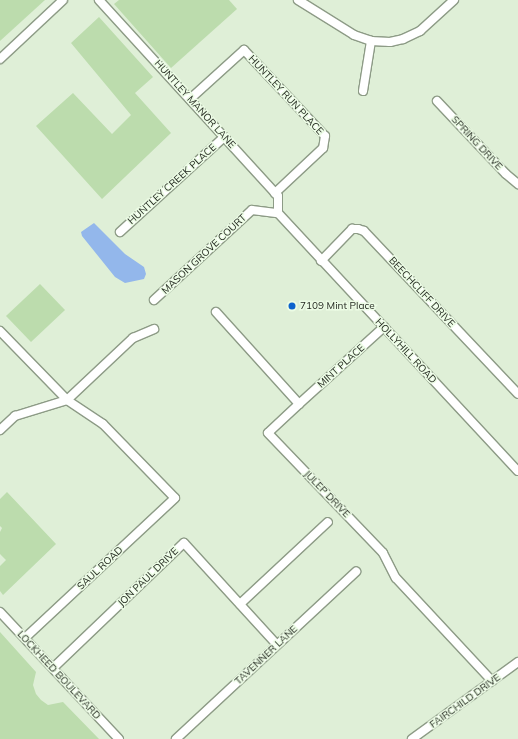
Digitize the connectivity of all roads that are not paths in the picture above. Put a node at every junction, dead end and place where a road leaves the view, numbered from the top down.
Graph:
1 (63, 0) edge
2 (99, 0) edge
3 (298, 0) edge
4 (454, 0) edge
5 (370, 41) junction
6 (0, 59) edge
7 (363, 91) dead end
8 (190, 99) junction
9 (437, 101) dead end
10 (224, 136) junction
11 (518, 184) edge
12 (275, 193) junction
13 (278, 214) junction
14 (120, 232) dead end
15 (321, 261) junction
16 (154, 300) dead end
17 (216, 312) dead end
18 (384, 327) junction
19 (154, 329) dead end
20 (0, 331) edge
21 (518, 394) edge
22 (67, 400) junction
23 (299, 404) junction
24 (0, 430) edge
25 (518, 471) edge
26 (328, 522) dead end
27 (356, 572) dead end
28 (240, 604) junction
29 (0, 612) edge
30 (25, 638) junction
31 (277, 645) junction
32 (518, 662) edge
33 (53, 668) junction
34 (492, 682) junction
35 (118, 739) edge
36 (176, 739) edge
37 (412, 739) edge

1 - 6 street
2 - 8 street, HUNTLEY MANOR LANE
3 - 5 street
4 - 5 street
5 - 7 street
8 - 10 street, HUNTLEY MANOR LANE
8 - 12 street, HUNTLEY RUN PLACE
9 - 11 street, SPRING DRIVE
10 - 12 street, HUNTLEY MANOR LANE
10 - 14 street, HUNTLEY CREEK PLACE
12 - 13 street
13 - 15 street, HOLLYHILL ROAD
13 - 16 street, MASON GROVE COURT
15 - 18 street, HOLLYHILL ROAD
15 - 21 street, BEECHCLIFF DRIVE
17 - 23 street
18 - 23 street, MINT PLACE
18 - 25 street, HOLLYHILL ROAD
19 - 22 street
20 - 22 street
22 - 24 street
22 - 30 street, SAUL ROAD
23 - 34 street, JULEP DRIVE
26 - 28 street
27 - 31 street, TAVENNER LANE
28 - 31 street, JON PAUL DRIVE
28 - 33 street, JON PAUL DRIVE
29 - 30 street, LOCKHEED BOULEVARD
30 - 33 street, LOCKHEED BOULEVARD
31 - 36 street, TAVENNER LANE
32 - 34 street, FAIRCHILD DRIVE
33 - 35 street, LOCKHEED BOULEVARD
34 - 37 street, FAIRCHILD DRIVE

